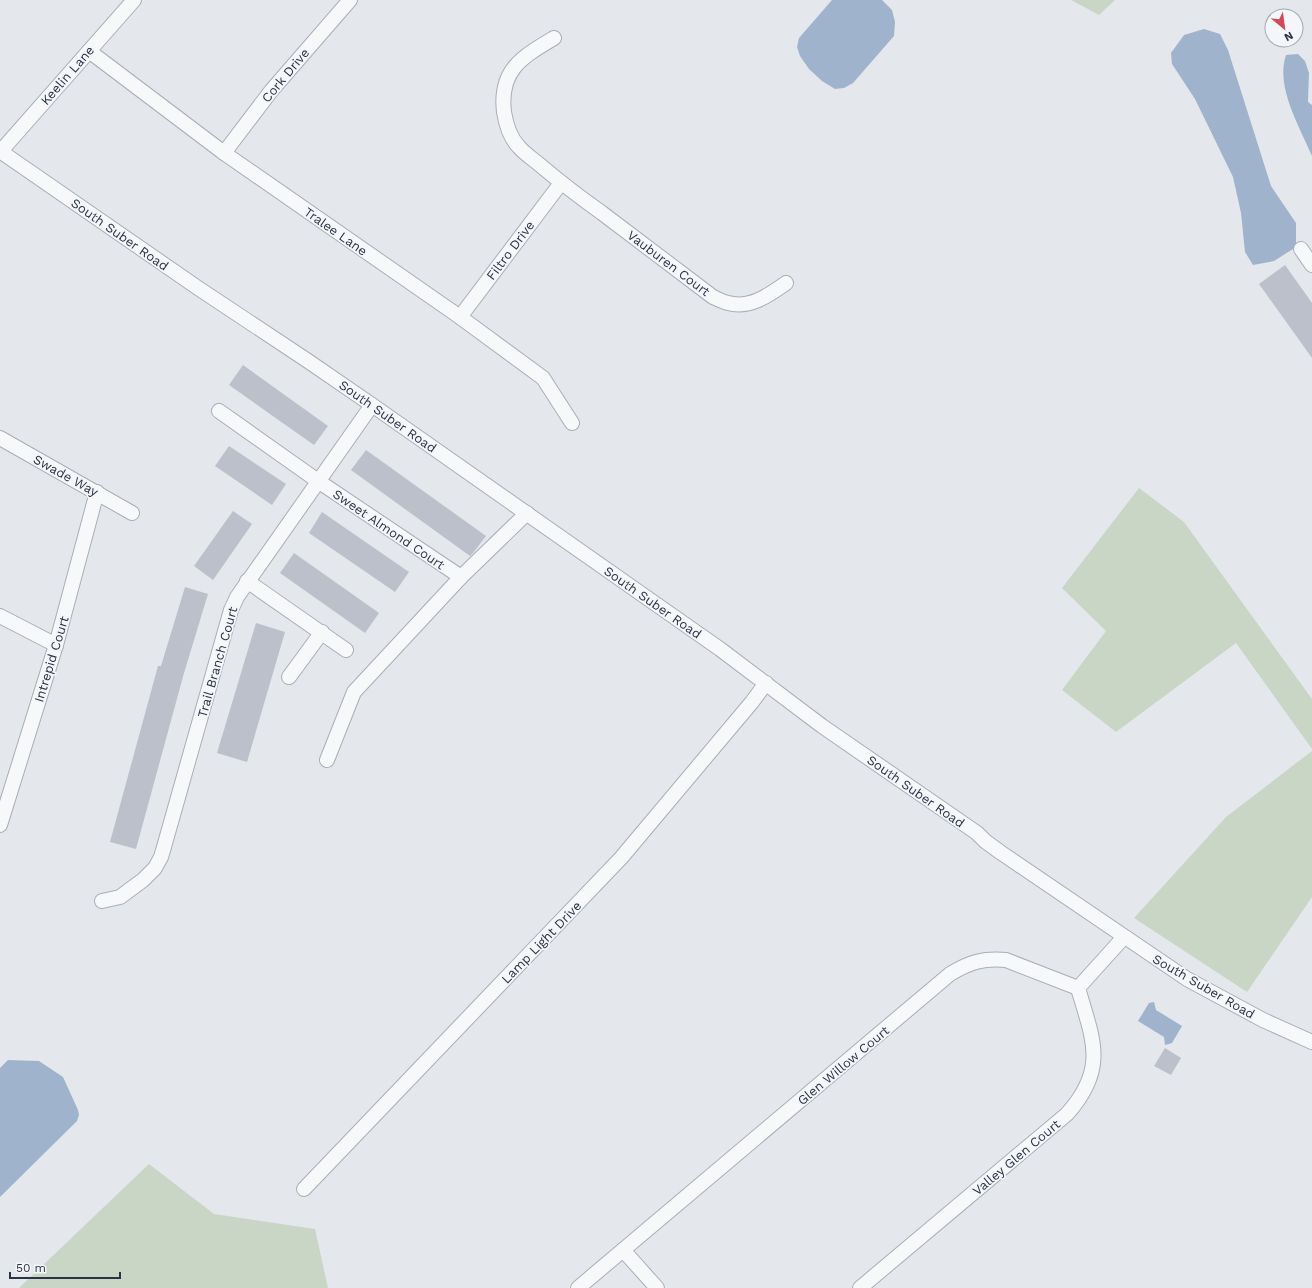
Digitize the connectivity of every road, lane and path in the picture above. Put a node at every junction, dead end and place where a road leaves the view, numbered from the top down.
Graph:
1 (134, 0) edge
2 (350, 0) edge
3 (554, 38) dead end
4 (89, 51) junction
5 (0, 151) edge
6 (224, 153) junction
7 (561, 183) junction
8 (1301, 250) dead end
9 (1312, 265) edge
10 (786, 283) dead end
11 (460, 317) junction
12 (372, 404) junction
13 (219, 411) dead end
14 (572, 422) dead end
15 (0, 438) edge
16 (318, 481) junction
17 (97, 492) junction
18 (132, 513) dead end
19 (527, 513) junction
20 (460, 577) junction
21 (248, 581) junction
22 (0, 616) edge
23 (322, 632) junction
24 (56, 645) junction
25 (346, 650) dead end
26 (289, 677) dead end
27 (766, 683) junction
28 (328, 760) dead end
29 (3, 801) edge
30 (0, 825) edge
31 (102, 901) dead end
32 (1124, 937) junction
33 (1078, 988) junction
34 (1312, 1042) edge
35 (304, 1189) dead end
36 (623, 1250) junction
37 (578, 1288) edge
38 (657, 1288) edge
39 (860, 1288) edge

1 - 4 street, Keelin Lane
2 - 6 street, Cork Drive
3 - 7 street, Vauburen Court
4 - 5 street, Keelin Lane
4 - 6 street, Tralee Lane
5 - 12 street, South Suber Road
6 - 11 street, Tralee Lane
7 - 10 street, Vauburen Court
7 - 11 street, Filtro Drive
8 - 9 street
11 - 14 street, Tralee Lane
12 - 16 street, Trail Branch Court
12 - 19 street, South Suber Road
13 - 16 street, Sweet Almond Court
15 - 17 street, Swade Way
16 - 20 street, Sweet Almond Court
16 - 21 street, Trail Branch Court
17 - 18 street, Swade Way
17 - 24 street, Intrepid Court
19 - 20 street
19 - 27 street, South Suber Road
20 - 28 street
21 - 23 street
21 - 31 street, Trail Branch Court
22 - 24 street
23 - 25 street
23 - 26 street
24 - 29 street, Intrepid Court
27 - 32 street, South Suber Road
27 - 35 street, Lamp Light Drive
29 - 30 street, Intrepid Court
32 - 33 street
32 - 34 street, South Suber Road
33 - 36 street, Glen Willow Court
33 - 39 street, Valley Glen Court
36 - 37 street, Glen Willow Court
36 - 38 street

